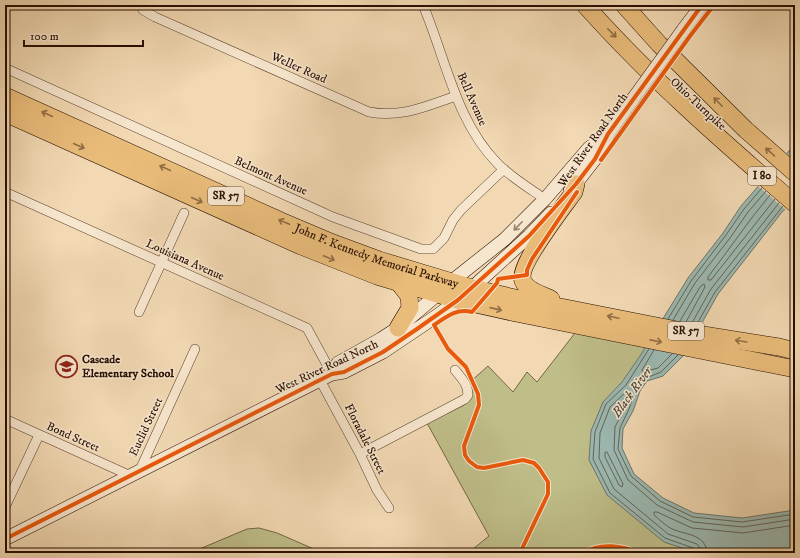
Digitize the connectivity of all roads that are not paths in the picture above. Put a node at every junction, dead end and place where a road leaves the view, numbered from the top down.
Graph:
1 (140, 5) edge
2 (423, 5) edge
3 (585, 5) edge
4 (702, 5) edge
5 (624, 6) edge
6 (5, 68) edge
7 (5, 96) edge
8 (456, 96) junction
9 (5, 113) edge
10 (608, 134) junction
11 (504, 169) junction
12 (795, 173) edge
13 (576, 184) junction
14 (5, 192) edge
15 (545, 199) junction
16 (795, 204) edge
17 (184, 213) dead end
18 (161, 262) junction
19 (452, 281) junction
20 (399, 283) junction
21 (472, 288) junction
22 (438, 294) junction
23 (458, 300) junction
24 (573, 309) junction
25 (139, 312) dead end
26 (592, 320) junction
27 (398, 328) junction
28 (195, 349) dead end
29 (787, 349) edge
30 (795, 369) edge
31 (455, 370) dead end
32 (332, 374) junction
33 (320, 380) junction
34 (5, 420) edge
35 (39, 434) junction
36 (360, 454) junction
37 (135, 474) junction
38 (5, 507) edge
39 (389, 508) dead end
40 (5, 539) edge

1 - 8 street, Weller Road
2 - 8 street, Bell Avenue
3 -> 16 highway, Ohio Turnpike / I 80
4 - 10 street, West River Road North, bridge
12 -> 5 highway, Ohio Turnpike / I 80
6 - 11 street, Belmont Avenue
19 -> 7 highway, John F. Kennedy Memorial Parkway / SR 57
8 - 11 street, Bell Avenue
9 -> 20 highway, John F. Kennedy Memorial Parkway / SR 57
10 - 13 street, West River Road North
10 - 15 street, West River Road North
11 - 15 street, Bell Avenue
13 - 21 street, West River Road North
13 - 24 highway
14 - 18 street, Louisiana Avenue
15 -> 19 street, West River Road North
17 - 18 street
18 - 25 street
18 - 32 street, Louisiana Avenue
19 - 21 highway, John F. Kennedy Memorial Parkway / SR 57
19 - 22 street, West River Road North
20 - 22 highway, John F. Kennedy Memorial Parkway / SR 57
20 - 27 highway
21 - 23 street, West River Road North
21 - 24 highway, John F. Kennedy Memorial Parkway / SR 57
22 - 23 highway, John F. Kennedy Memorial Parkway / SR 57
22 - 27 street, West River Road North
23 -> 26 highway, John F. Kennedy Memorial Parkway / SR 57
23 - 32 street, West River Road North
24 - 26 highway, John F. Kennedy Memorial Parkway / SR 57
29 -> 26 highway, John F. Kennedy Memorial Parkway / SR 57
26 -> 30 highway, John F. Kennedy Memorial Parkway / SR 57
27 - 32 street, West River Road North
28 - 37 street, Euclid Street
31 - 36 street
32 - 33 street, West River Road North
33 - 36 street, Floradale Street
33 - 37 street, West River Road North
34 - 35 street, Bond Street
35 - 37 street, Bond Street
35 - 38 street
36 - 39 street, Floradale Street
37 - 40 street, West River Road North

